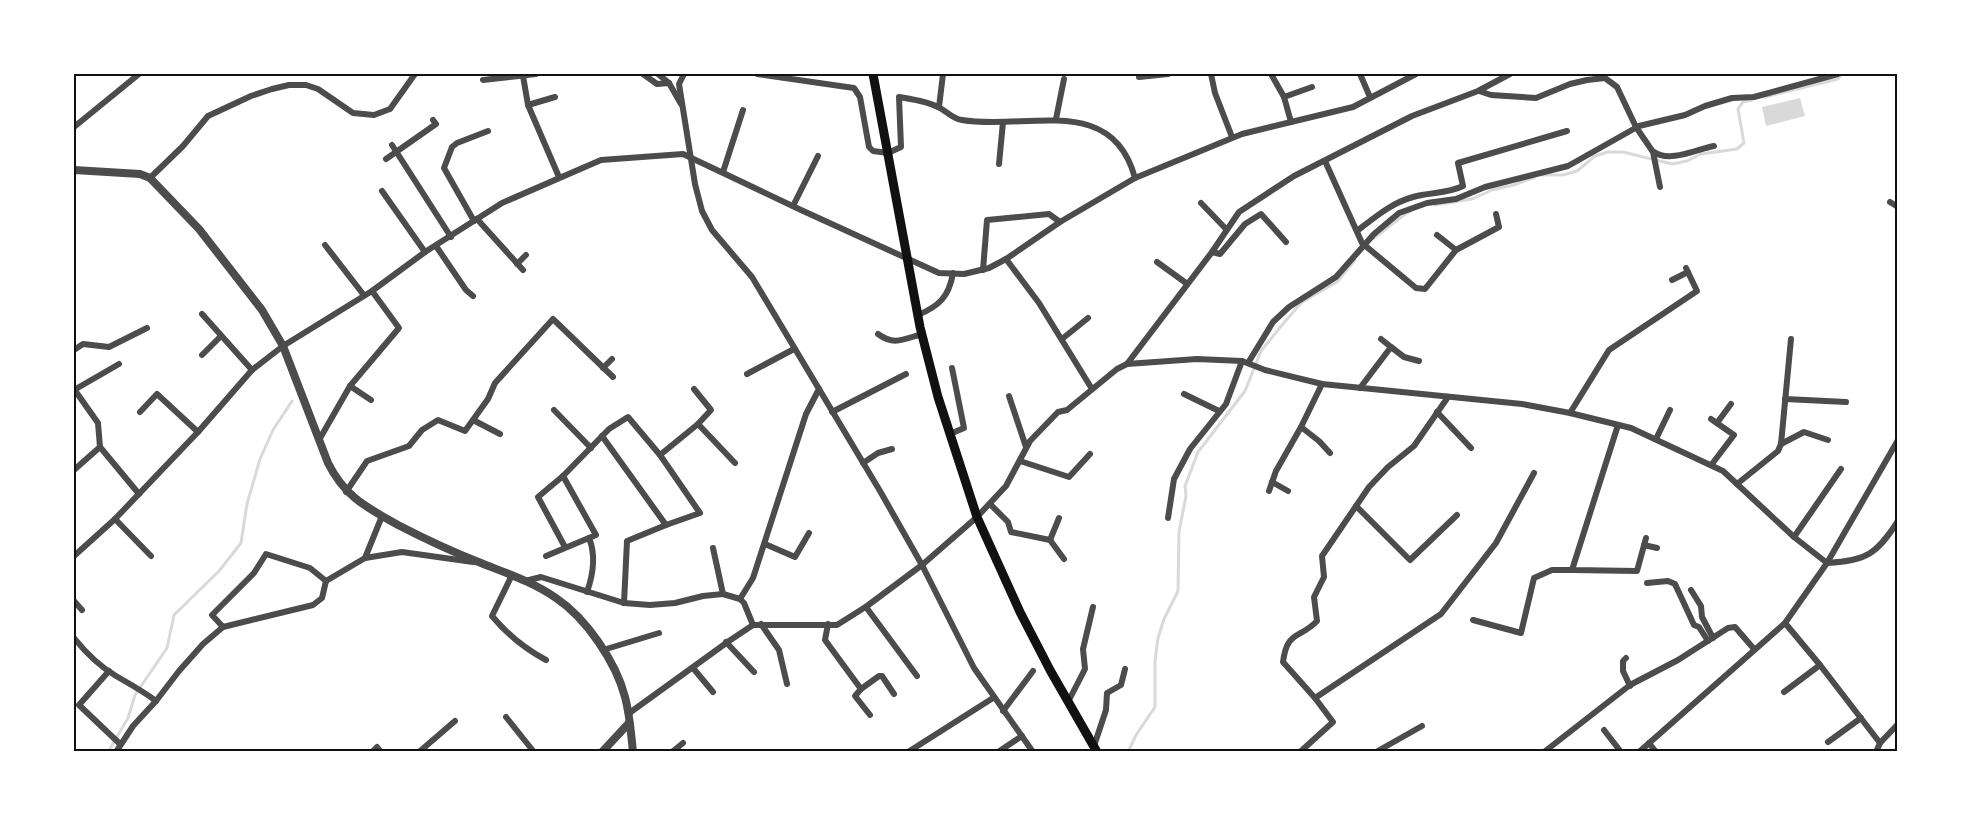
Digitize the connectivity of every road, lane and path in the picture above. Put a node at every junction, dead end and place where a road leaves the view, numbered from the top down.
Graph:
1 (139, 74) edge
2 (415, 74) edge
3 (536, 74) edge
4 (643, 74) edge
5 (658, 74) edge
6 (684, 74) edge
7 (757, 74) edge
8 (873, 74) edge
9 (943, 74) edge
10 (1138, 74) edge
11 (1168, 74) edge
12 (1211, 74) edge
13 (1271, 74) edge
14 (1360, 74) edge
15 (1416, 74) edge
16 (1510, 74) edge
17 (1612, 74) edge
18 (1838, 74) edge
19 (523, 76) junction
20 (1605, 78) junction
21 (1064, 79) dead end
22 (483, 80) dead end
23 (669, 83) junction
24 (1312, 87) dead end
25 (1478, 91) junction
26 (555, 97) dead end
27 (1284, 97) junction
28 (1370, 97) junction
29 (528, 105) junction
30 (683, 105) junction
31 (939, 107) junction
32 (743, 110) dead end
33 (1056, 119) junction
34 (434, 120) dead end
35 (1003, 122) junction
36 (1291, 122) junction
37 (74, 127) edge
38 (1636, 127) junction
39 (488, 131) dead end
40 (1567, 131) dead end
41 (1232, 137) junction
42 (392, 145) dead end
43 (1714, 146) dead end
44 (396, 152) junction
45 (888, 153) junction
46 (1655, 154) junction
47 (818, 156) dead end
48 (692, 158) junction
49 (386, 159) dead end
50 (1325, 161) junction
51 (999, 164) dead end
52 (74, 170) edge
53 (723, 172) junction
54 (559, 177) junction
55 (150, 178) junction
56 (1135, 178) junction
57 (1660, 188) dead end
58 (382, 191) dead end
59 (1890, 202) dead end
60 (1201, 203) dead end
61 (793, 206) junction
62 (1898, 207) edge
63 (1497, 214) dead end
64 (476, 220) junction
65 (1060, 222) junction
66 (1226, 228) junction
67 (1357, 231) junction
68 (1437, 235) dead end
69 (451, 237) junction
70 (1286, 242) dead end
71 (325, 245) dead end
72 (436, 246) junction
73 (1456, 250) junction
74 (425, 252) junction
75 (1212, 252) junction
76 (526, 255) dead end
77 (1006, 259) junction
78 (909, 260) junction
79 (1157, 262) dead end
80 (517, 264) junction
81 (523, 270) dead end
82 (983, 270) junction
83 (953, 273) junction
84 (1672, 280) dead end
85 (1186, 284) junction
86 (372, 291) junction
87 (363, 294) junction
88 (473, 296) dead end
89 (202, 314) dead end
90 (918, 315) junction
91 (1088, 318) dead end
92 (147, 328) dead end
93 (878, 334) dead end
94 (922, 334) junction
95 (221, 336) junction
96 (1062, 339) junction
97 (1381, 339) dead end
98 (1791, 339) dead end
99 (284, 345) junction
100 (1390, 347) junction
101 (794, 349) junction
102 (74, 350) edge
103 (202, 355) dead end
104 (612, 359) dead end
105 (1419, 361) dead end
106 (1247, 363) junction
107 (119, 364) dead end
108 (1126, 364) junction
109 (603, 368) junction
110 (952, 368) dead end
111 (252, 370) junction
112 (747, 374) dead end
113 (906, 374) dead end
114 (613, 377) dead end
115 (1322, 384) junction
116 (350, 386) junction
117 (1360, 388) junction
118 (694, 389) dead end
119 (819, 389) junction
120 (1092, 389) junction
121 (74, 390) edge
122 (1184, 394) dead end
123 (1009, 396) dead end
124 (1448, 397) junction
125 (1785, 399) junction
126 (371, 400) dead end
127 (1846, 402) dead end
128 (1731, 404) dead end
129 (554, 410) dead end
130 (1670, 410) dead end
131 (1219, 411) junction
132 (140, 412) dead end
133 (832, 412) junction
134 (1437, 412) junction
135 (1570, 413) junction
136 (473, 420) junction
137 (698, 424) junction
138 (1618, 425) junction
139 (1301, 428) junction
140 (198, 432) junction
141 (500, 434) dead end
142 (950, 434) junction
143 (602, 436) junction
144 (1656, 439) junction
145 (1828, 440) dead end
146 (1898, 440) edge
147 (319, 441) junction
148 (1781, 444) junction
149 (100, 447) junction
150 (1026, 447) junction
151 (591, 448) junction
152 (1471, 448) dead end
153 (892, 449) dead end
154 (1330, 453) dead end
155 (1090, 454) dead end
156 (660, 455) junction
157 (1020, 461) junction
158 (735, 463) dead end
159 (863, 463) junction
160 (1712, 464) junction
161 (1841, 469) dead end
162 (74, 470) edge
163 (1534, 473) dead end
164 (563, 476) junction
165 (1272, 482) junction
166 (1737, 484) junction
167 (1269, 491) dead end
168 (1288, 491) dead end
169 (346, 492) junction
170 (139, 494) junction
171 (990, 504) junction
172 (1356, 506) junction
173 (1457, 515) dead end
174 (382, 516) junction
175 (977, 517) junction
176 (1059, 518) dead end
177 (1168, 518) dead end
178 (115, 519) junction
179 (1898, 520) edge
180 (666, 525) junction
181 (809, 533) dead end
182 (1794, 537) junction
183 (589, 538) junction
184 (1646, 538) dead end
185 (1050, 540) junction
186 (765, 544) junction
187 (1644, 545) junction
188 (565, 547) junction
189 (713, 548) dead end
190 (1657, 548) dead end
191 (74, 556) edge
192 (151, 556) dead end
193 (546, 556) dead end
194 (365, 558) junction
195 (1064, 559) dead end
196 (480, 563) junction
197 (1827, 563) junction
198 (922, 566) junction
199 (1572, 570) junction
200 (512, 575) junction
201 (326, 581) junction
202 (525, 581) junction
203 (1647, 583) dead end
204 (1691, 590) dead end
205 (587, 592) junction
206 (723, 594) junction
207 (740, 599) junction
208 (74, 601) edge
209 (624, 603) junction
210 (866, 607) junction
211 (1093, 607) dead end
212 (82, 610) dead end
213 (1473, 620) dead end
214 (1317, 621) junction
215 (1325, 622) dead end
216 (1785, 623) junction
217 (828, 624) junction
218 (757, 625) junction
219 (223, 627) junction
220 (659, 633) dead end
221 (74, 638) edge
222 (1710, 640) junction
223 (726, 642) junction
224 (1754, 649) junction
225 (603, 650) junction
226 (1626, 658) dead end
227 (546, 660) dead end
228 (1820, 665) junction
229 (693, 668) junction
230 (1125, 669) dead end
231 (109, 671) junction
232 (1033, 671) dead end
233 (754, 672) dead end
234 (917, 676) dead end
235 (787, 684) dead end
236 (1630, 686) junction
237 (861, 689) junction
238 (712, 692) dead end
239 (1784, 692) dead end
240 (894, 694) dead end
241 (993, 698) junction
242 (1315, 698) junction
243 (156, 701) junction
244 (1068, 702) junction
245 (1003, 711) junction
246 (870, 715) dead end
247 (506, 717) dead end
248 (1861, 718) junction
249 (629, 719) junction
250 (455, 721) dead end
251 (1898, 724) edge
252 (1422, 726) dead end
253 (1604, 730) dead end
254 (1022, 736) junction
255 (1828, 742) dead end
256 (119, 743) junction
257 (682, 743) dead end
258 (1649, 743) junction
259 (1880, 743) junction
260 (1095, 749) edge
261 (1378, 751) edge
262 (116, 752) edge
263 (372, 752) edge
264 (381, 752) edge
265 (418, 752) edge
266 (534, 752) edge
267 (602, 752) edge
268 (633, 752) edge
269 (672, 752) edge
270 (908, 752) edge
271 (998, 752) edge
272 (1033, 752) edge
273 (1300, 752) edge
274 (1544, 752) edge
275 (1621, 752) edge
276 (1639, 752) edge
277 (1656, 752) edge
278 (1876, 752) edge

1 - 37 street
2 - 55 street
3 - 19 street
4 - 23 street
5 - 23 street
6 - 30 street
7 - 45 street
8 - 45 main road
9 - 31 street
10 - 11 street
12 - 41 street
13 - 27 street
14 - 28 street
15 - 28 street
16 - 25 street
17 - 20 street
18 - 38 street
19 - 22 street
19 - 29 street
20 - 25 street
20 - 38 street
21 - 33 street
23 - 30 street
24 - 27 street
25 - 50 street
26 - 29 street
27 - 36 street
28 - 36 street
29 - 54 street
30 - 48 street
31 - 35 street
31 - 45 street
32 - 53 street
33 - 35 street
33 - 56 street
34 - 44 street
35 - 51 street
36 - 41 street
38 - 46 street
38 - 106 street
39 - 64 street
40 - 67 street
41 - 56 street
42 - 44 street
43 - 46 street
44 - 49 street
44 - 69 street
45 - 78 main road
46 - 57 street
47 - 61 street
48 - 53 street
48 - 54 street
48 - 101 street
50 - 66 street
50 - 67 street
52 - 55 street
53 - 61 street
54 - 64 street
55 - 99 street
56 - 65 street
58 - 74 street
59 - 62 street
60 - 66 street
61 - 78 street
63 - 73 street
64 - 69 street
64 - 80 street
65 - 77 street
65 - 82 street
66 - 75 street
67 - 73 street
68 - 73 street
69 - 72 street
70 - 75 street
71 - 87 street
72 - 74 street
72 - 88 street
74 - 86 street
75 - 85 street
76 - 80 street
77 - 82 street
77 - 96 street
78 - 83 street
78 - 90 main road
79 - 85 street
80 - 81 street
82 - 83 street
83 - 90 street
84 - 135 street
85 - 108 street
86 - 87 street
86 - 116 street
87 - 99 street
89 - 95 street
90 - 94 main road
91 - 96 street
92 - 102 street
93 - 94 street
94 - 142 main road
95 - 103 street
95 - 111 street
96 - 120 street
97 - 100 street
98 - 125 street
99 - 111 street
99 - 147 street
100 - 105 street
100 - 117 street
101 - 112 street
101 - 119 street
104 - 109 street
106 - 108 street
106 - 115 street
106 - 131 street
107 - 121 street
108 - 120 street
109 - 114 street
109 - 136 street
110 - 142 street
111 - 140 street
113 - 133 street
115 - 117 street
115 - 139 street
116 - 126 street
116 - 147 street
117 - 124 street
118 - 137 street
119 - 133 street
119 - 186 street
120 - 150 street
121 - 149 street
122 - 131 street
123 - 150 street
124 - 134 street
124 - 135 street
125 - 127 street
125 - 148 street
128 - 160 street
129 - 151 street
130 - 144 street
131 - 177 street
132 - 140 street
133 - 159 street
134 - 152 street
134 - 172 street
135 - 138 street
136 - 141 street
136 - 169 street
137 - 156 street
137 - 158 street
138 - 144 street
138 - 199 street
139 - 154 street
139 - 165 street
140 - 170 street
142 - 175 main road
143 - 151 street
143 - 156 street
143 - 180 street
144 - 160 street
145 - 148 street
146 - 197 street
147 - 169 street
148 - 166 street
149 - 162 street
149 - 170 street
150 - 157 street
151 - 164 street
153 - 159 street
155 - 157 street
156 - 180 street
157 - 171 street
159 - 198 street
160 - 166 street
161 - 182 street
163 - 242 street
164 - 183 street
164 - 188 street
165 - 167 street
165 - 168 street
166 - 182 street
169 - 174 street
170 - 178 street
171 - 175 street
171 - 185 street
172 - 173 street
172 - 214 street
174 - 194 street
174 - 196 street
175 - 198 street
175 - 244 main road
176 - 185 street
178 - 191 street
178 - 192 street
179 - 197 street
180 - 209 street
181 - 186 street
182 - 197 street
183 - 188 street
183 - 205 street
184 - 187 street
185 - 195 street
186 - 207 street
187 - 190 street
187 - 199 street
188 - 193 street
189 - 206 street
194 - 196 street
194 - 201 street
196 - 200 street
197 - 216 street
198 - 210 street
198 - 241 street
199 - 213 street
200 - 202 street
200 - 227 street
201 - 219 street
201 - 219 street
202 - 205 street
202 - 225 street
203 - 222 street
204 - 222 street
205 - 209 street
206 - 207 street
206 - 209 street
207 - 218 street
208 - 212 street
210 - 217 street
210 - 234 street
211 - 244 street
214 - 215 street
214 - 242 street
216 - 224 street
216 - 228 street
217 - 218 street
217 - 237 street
218 - 223 street
218 - 235 street
219 - 243 street
220 - 225 street
221 - 231 street
222 - 224 street
222 - 236 street
223 - 229 street
223 - 233 street
224 - 258 street
225 - 249 street
226 - 236 street
228 - 239 street
228 - 248 street
229 - 238 street
229 - 249 street
230 - 260 street
231 - 243 street
231 - 256 street
232 - 245 street
236 - 274 street
237 - 240 street
237 - 246 street
241 - 245 street
241 - 270 street
242 - 273 street
243 - 256 street
244 - 260 main road
245 - 254 street
247 - 266 street
248 - 255 street
248 - 259 street
249 - 267 street
249 - 268 street
250 - 265 street
251 - 259 street
252 - 261 street
253 - 275 street
254 - 271 street
254 - 272 street
256 - 262 street
257 - 269 street
258 - 276 street
258 - 277 street
259 - 278 street
263 - 264 street

